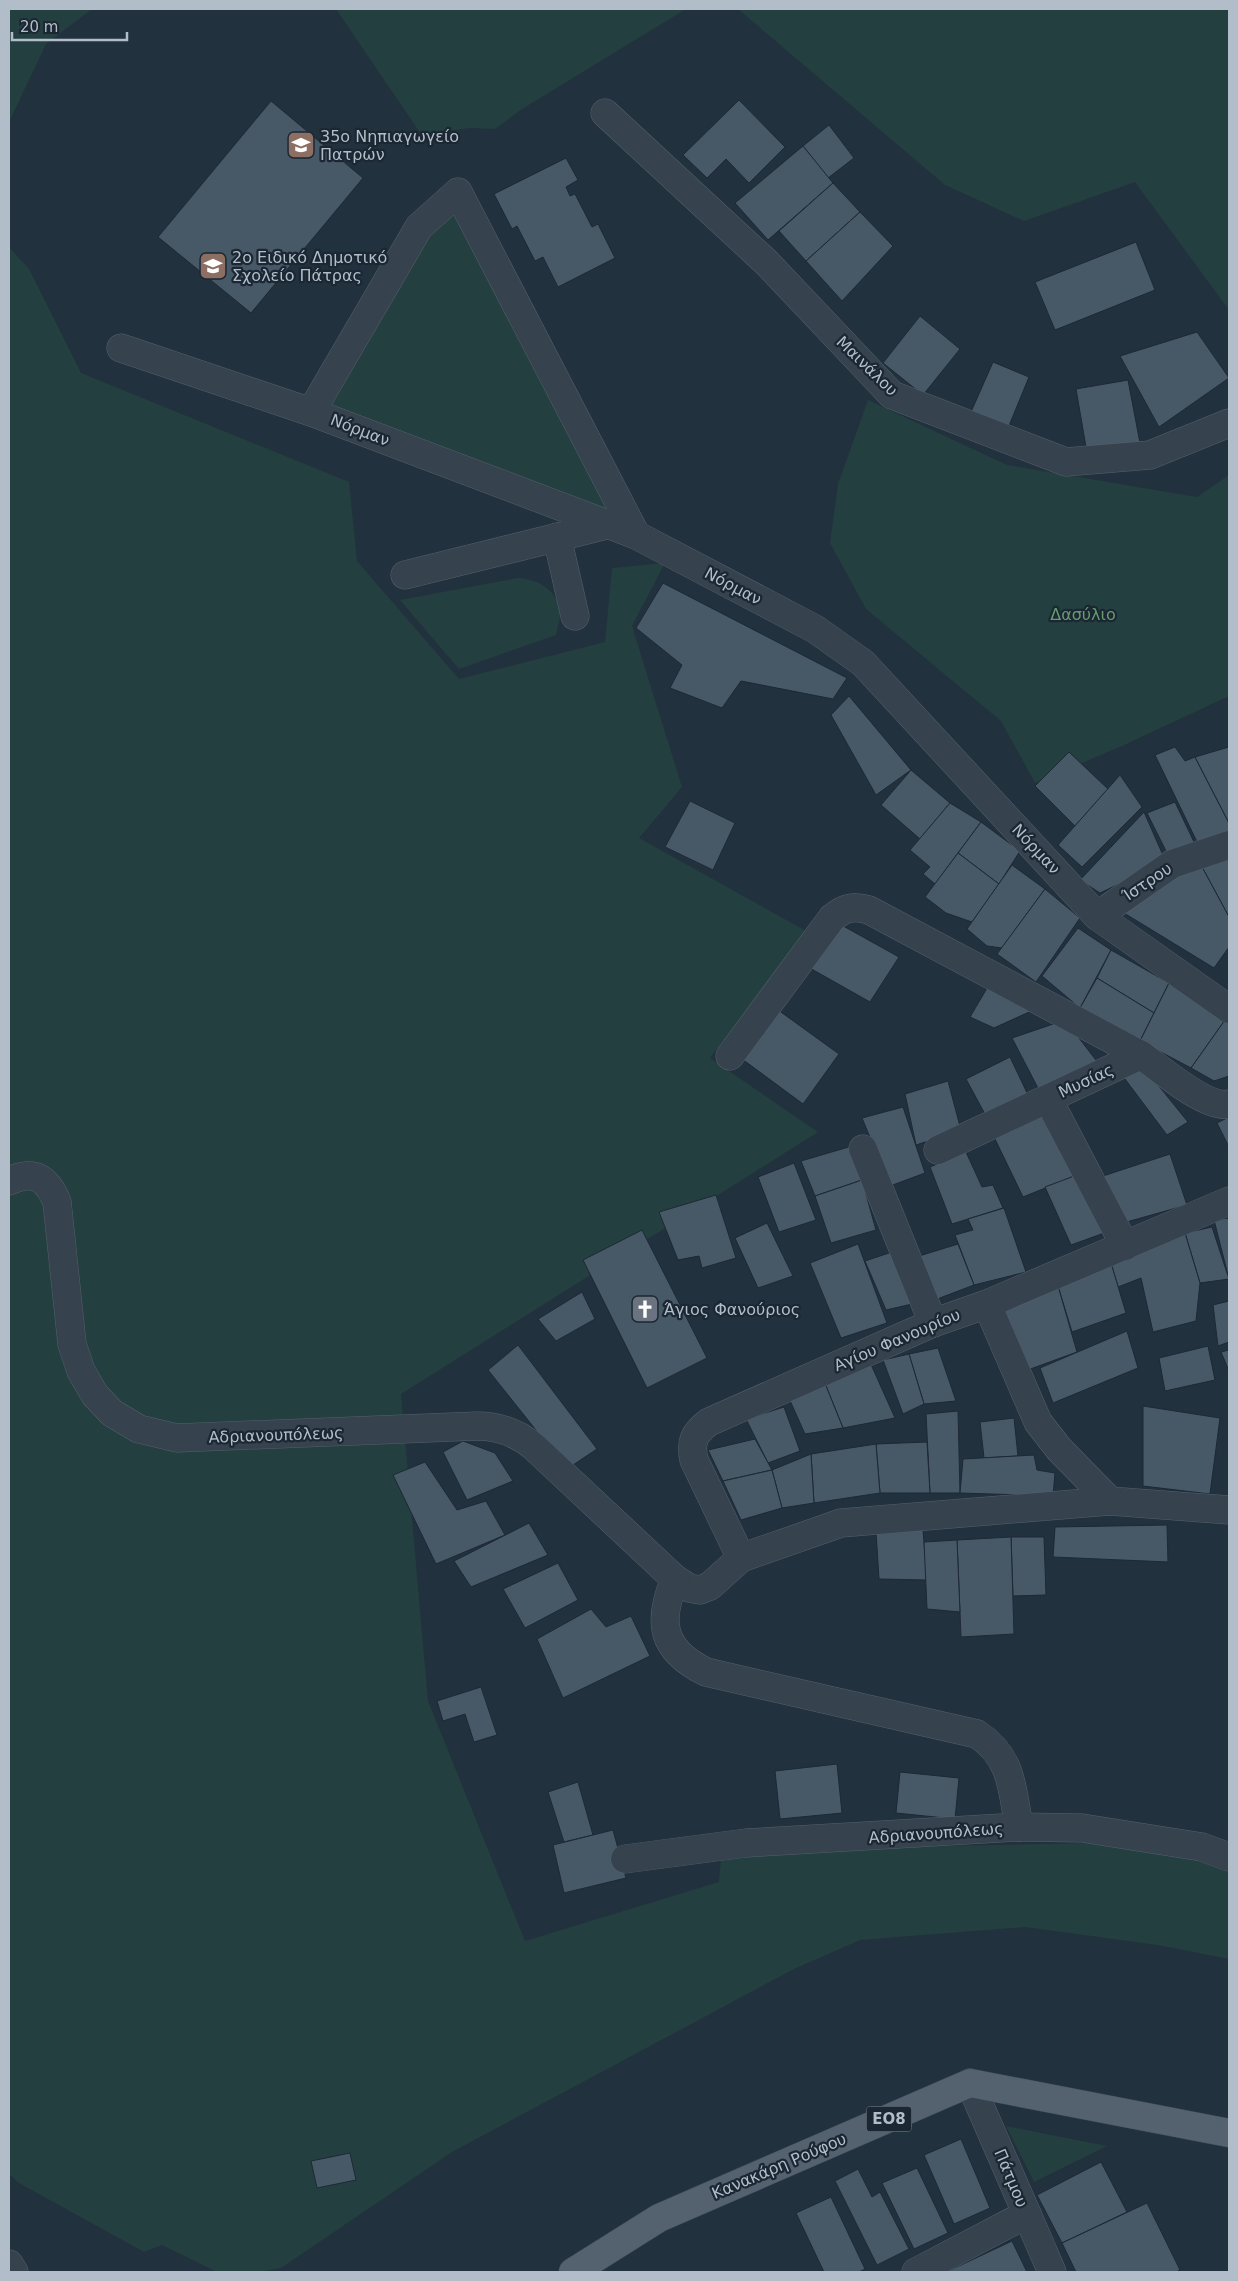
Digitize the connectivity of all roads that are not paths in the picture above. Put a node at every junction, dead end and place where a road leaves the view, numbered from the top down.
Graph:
1 (605, 113) dead end
2 (121, 348) dead end
3 (311, 412) junction
4 (1229, 423) edge
5 (607, 525) junction
6 (636, 535) junction
7 (557, 537) junction
8 (405, 575) dead end
9 (575, 616) dead end
10 (1229, 845) edge
11 (1097, 916) junction
12 (1229, 1009) edge
13 (1141, 1055) junction
14 (730, 1056) dead end
15 (1048, 1099) junction
16 (1229, 1104) edge
17 (863, 1149) dead end
18 (938, 1150) dead end
19 (9, 1181) edge
20 (1229, 1201) edge
21 (1125, 1246) junction
22 (987, 1304) junction
23 (932, 1323) junction
24 (1110, 1501) junction
25 (1229, 1510) edge
26 (741, 1558) junction
27 (675, 1579) junction
28 (1020, 1827) junction
29 (1229, 1857) edge
30 (625, 1859) dead end
31 (970, 2083) junction
32 (1229, 2133) edge
33 (1027, 2214) junction
34 (9, 2264) edge
35 (14, 2272) edge
36 (573, 2272) edge
37 (916, 2272) edge
38 (1052, 2272) edge

1 - 4 street, Μαινάλου
2 - 3 street, Νόρμαν
3 - 5 street, Νόρμαν
3 - 6 street
5 - 6 street, Νόρμαν
5 - 7 street
6 - 11 street, Νόρμαν
7 - 8 street
7 - 9 street
10 - 11 street, Ίστρου
11 - 12 street, Νόρμαν
13 - 14 street
13 - 15 street, Μυσίας
13 - 16 street
15 - 18 street, Μυσίας
15 - 21 street
17 - 23 street
19 - 27 street, Αδριανουπόλεως
20 - 21 street, Αγίου Φανουρίου
21 - 22 street, Αγίου Φανουρίου
22 - 23 street, Αγίου Φανουρίου
22 - 24 street
23 - 26 street, Αγίου Φανουρίου
24 - 25 street, Αδριανουπόλεως
24 - 26 street, Αδριανουπόλεως
26 - 27 street, Αδριανουπόλεως
27 - 28 street, Αδριανουπόλεως
28 - 29 street
28 - 30 street, Αδριανουπόλεως
31 - 32 main road
31 - 33 street, Πάτμου
31 - 36 main road, Κανακάρη Ρούφου / ΕΟ8
33 - 37 street
33 - 38 street, Πάτμου
34 - 35 street

